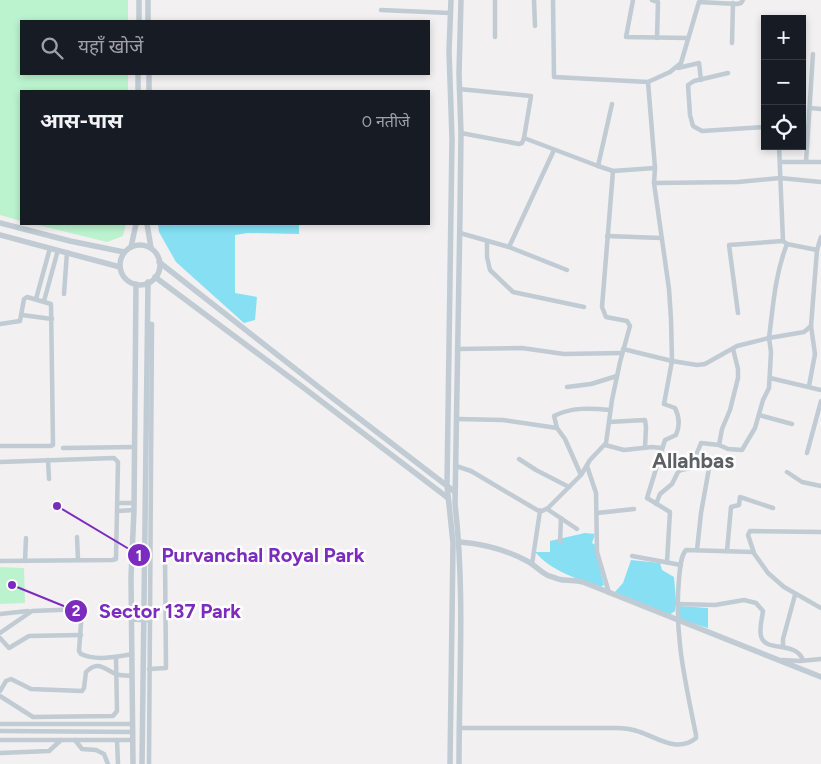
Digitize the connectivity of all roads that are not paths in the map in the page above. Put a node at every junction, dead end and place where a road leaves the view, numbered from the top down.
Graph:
1 (139, 0) edge
2 (148, 0) edge
3 (451, 0) edge
4 (461, 0) edge
5 (495, 0) edge
6 (534, 0) edge
7 (552, 0) edge
8 (633, 0) edge
9 (647, 0) edge
10 (652, 0) edge
11 (743, 0) edge
12 (732, 3) junction
13 (381, 10) dead end
14 (450, 13) junction
15 (139, 20) edge
16 (148, 20) edge
17 (536, 26) dead end
18 (495, 37) dead end
19 (657, 38) junction
20 (688, 38) junction
21 (732, 43) dead end
22 (813, 54) dead end
23 (675, 68) junction
24 (728, 73) dead end
25 (138, 75) edge
26 (149, 75) edge
27 (701, 80) junction
28 (648, 82) junction
29 (459, 88) junction
30 (138, 90) edge
31 (149, 90) edge
32 (612, 104) dead end
33 (810, 108) junction
34 (821, 109) edge
35 (761, 127) edge
36 (461, 136) junction
37 (524, 138) junction
38 (452, 139) junction
39 (554, 150) junction
40 (779, 150) edge
41 (780, 162) junction
42 (806, 162) junction
43 (821, 162) edge
44 (598, 166) junction
45 (655, 168) junction
46 (612, 171) junction
47 (780, 178) junction
48 (821, 182) edge
49 (654, 183) junction
50 (0, 223) edge
51 (136, 225) edge
52 (147, 225) edge
53 (460, 233) junction
54 (0, 235) edge
55 (607, 236) junction
56 (821, 236) edge
57 (661, 238) junction
58 (487, 242) junction
59 (785, 243) junction
60 (131, 247) junction
61 (50, 248) junction
62 (150, 248) junction
63 (509, 248) junction
64 (58, 250) junction
65 (817, 250) junction
66 (67, 252) junction
67 (124, 252) junction
68 (159, 262) junction
69 (120, 267) junction
70 (567, 270) dead end
71 (155, 277) junction
72 (818, 277) edge
73 (148, 282) junction
74 (136, 284) junction
75 (64, 294) dead end
76 (36, 299) junction
77 (44, 301) junction
78 (584, 307) dead end
79 (738, 313) dead end
80 (22, 314) junction
81 (52, 319) junction
82 (0, 324) edge
83 (811, 326) junction
84 (769, 338) junction
85 (457, 349) junction
86 (733, 349) junction
87 (623, 351) junction
88 (672, 361) junction
89 (617, 376) junction
90 (770, 378) junction
91 (809, 386) junction
92 (567, 387) dead end
93 (821, 390) edge
94 (821, 401) edge
95 (610, 410) junction
96 (759, 415) junction
97 (456, 419) junction
98 (609, 422) junction
99 (792, 424) dead end
100 (558, 428) junction
101 (605, 445) junction
102 (719, 445) junction
103 (0, 446) edge
104 (134, 447) junction
105 (645, 447) junction
106 (63, 448) dead end
107 (662, 448) junction
108 (807, 454) dead end
109 (519, 459) dead end
110 (48, 460) junction
111 (0, 462) edge
112 (710, 463) dead end
113 (456, 466) junction
114 (587, 466) junction
115 (787, 472) dead end
116 (581, 475) junction
117 (50, 479) dead end
118 (447, 485) junction
119 (821, 486) edge
120 (569, 487) junction
121 (455, 492) junction
122 (447, 497) junction
123 (118, 503) junction
124 (134, 503) junction
125 (455, 504) junction
126 (656, 504) junction
127 (773, 508) dead end
128 (547, 509) junction
129 (634, 509) dead end
130 (134, 510) junction
131 (118, 511) junction
132 (540, 511) junction
133 (597, 513) junction
134 (561, 518) junction
135 (576, 529) dead end
136 (821, 532) edge
137 (76, 537) dead end
138 (26, 538) dead end
139 (460, 542) junction
140 (560, 542) dead end
141 (698, 550) junction
142 (727, 551) junction
143 (754, 553) junction
144 (632, 556) dead end
145 (165, 557) dead end
146 (78, 560) junction
147 (0, 561) edge
148 (25, 561) junction
149 (667, 562) junction
150 (532, 564) junction
151 (681, 565) junction
152 (610, 593) junction
153 (795, 595) junction
154 (677, 604) junction
155 (821, 608) edge
156 (32, 611) junction
157 (0, 614) edge
158 (131, 618) junction
159 (147, 619) junction
160 (677, 620) junction
161 (0, 633) edge
162 (81, 635) junction
163 (0, 638) edge
164 (783, 646) junction
165 (132, 654) junction
166 (116, 657) junction
167 (821, 658) edge
168 (779, 660) junction
169 (804, 660) junction
170 (150, 669) junction
171 (116, 674) junction
172 (132, 676) junction
173 (821, 676) edge
174 (0, 691) edge
175 (0, 696) edge
176 (0, 724) edge
177 (133, 724) junction
178 (459, 728) junction
179 (0, 731) edge
180 (133, 732) junction
181 (0, 740) edge
182 (60, 740) junction
183 (75, 740) junction
184 (117, 740) junction
185 (133, 740) junction
186 (0, 753) edge
187 (108, 764) edge
188 (118, 764) edge
189 (133, 764) edge
190 (142, 764) edge
191 (149, 764) edge
192 (450, 764) edge
193 (460, 764) edge

1 - 15 street
2 - 16 street
3 - 14 street
4 - 29 street
5 - 18 street
6 - 17 street
7 - 28 street
8 - 19 street
9 - 10 street
10 - 19 street
11 - 12 street
12 - 20 street
12 - 21 street
13 - 14 street
14 - 38 street
19 - 20 street
20 - 23 street
22 - 33 street
23 - 27 street
23 - 28 street
24 - 27 street
25 - 30 street
26 - 31 street
27 - 35 street
28 - 45 street
29 - 36 street
29 - 37 street
32 - 44 street
33 - 34 street
33 - 42 street
36 - 37 street
36 - 38 street
36 - 53 street
37 - 39 street
38 - 118 street
39 - 44 street
39 - 63 street
40 - 41 street
41 - 42 street
41 - 47 street
42 - 43 street
44 - 46 street
45 - 46 street
45 - 49 street
46 - 55 street
47 - 48 street
47 - 49 street
47 - 59 street
49 - 57 street
50 - 67 street
51 - 60 street
52 - 62 street
53 - 58 street
53 - 85 street
54 - 61 street
55 - 57 street
55 - 87 street
56 - 65 street
57 - 88 street
58 - 63 street
58 - 78 street
59 - 65 street
59 - 79 street
59 - 84 street
60 - 62 street
60 - 67 street
61 - 64 street
61 - 76 street
62 - 68 street
63 - 70 street
64 - 66 street
64 - 77 street
65 - 72 street
66 - 69 street
66 - 75 street
67 - 69 street
68 - 71 street
68 - 118 street
69 - 74 street
71 - 73 street
71 - 122 street
72 - 83 street
73 - 74 street
73 - 159 street
74 - 104 street
76 - 77 street
76 - 80 street
77 - 81 street
80 - 81 street
80 - 82 street
81 - 103 street
83 - 84 street
83 - 91 street
84 - 86 street
84 - 90 street
85 - 87 street
85 - 97 street
86 - 88 street
86 - 102 street
87 - 88 street
87 - 89 street
88 - 107 street
89 - 92 street
89 - 95 street
90 - 91 street
90 - 96 street
91 - 93 street
94 - 108 street
95 - 98 street
95 - 100 street
96 - 99 street
96 - 102 street
97 - 100 street
97 - 113 street
98 - 101 street
98 - 105 street
100 - 116 street
101 - 105 street
101 - 114 street
102 - 126 street
104 - 106 street
104 - 124 street
105 - 107 street
107 - 126 street
109 - 120 street
110 - 111 street
110 - 117 street
110 - 123 street
112 - 141 street
113 - 121 street
113 - 132 street
114 - 116 street
114 - 133 street
115 - 119 street
116 - 120 street
118 - 121 street
118 - 122 street
120 - 128 street
121 - 125 street
122 - 125 street
122 - 192 street
123 - 124 street
123 - 131 street
124 - 130 street
125 - 139 street
126 - 149 street
127 - 142 street
128 - 132 street
128 - 134 street
129 - 133 street
130 - 131 street
130 - 158 street
131 - 146 street
132 - 150 street
133 - 152 street
134 - 135 street
134 - 140 street
136 - 143 street
137 - 146 street
138 - 148 street
139 - 150 street
139 - 178 street
141 - 142 street
141 - 151 street
142 - 143 street
143 - 153 street
144 - 149 street
145 - 170 street
146 - 148 street
147 - 148 street
149 - 151 street
150 - 152 street
151 - 154 street
152 - 160 street
153 - 155 street
153 - 164 street
154 - 160 street
154 - 164 street
156 - 157 street
156 - 161 street
156 - 162 street
158 - 159 street
158 - 165 street
159 - 170 street
159 - 190 street
160 - 168 street
160 - 178 street
162 - 163 street
162 - 166 street
164 - 169 street
165 - 166 street
165 - 172 street
166 - 171 street
167 - 169 street
168 - 169 street
168 - 173 street
170 - 191 street
171 - 172 street
171 - 174 street
171 - 175 street
172 - 177 street
176 - 177 street
177 - 180 street
178 - 193 street
179 - 180 street
180 - 185 street
181 - 182 street
182 - 183 street
182 - 186 street
183 - 184 street
183 - 187 street
184 - 185 street
184 - 188 street
185 - 189 street

